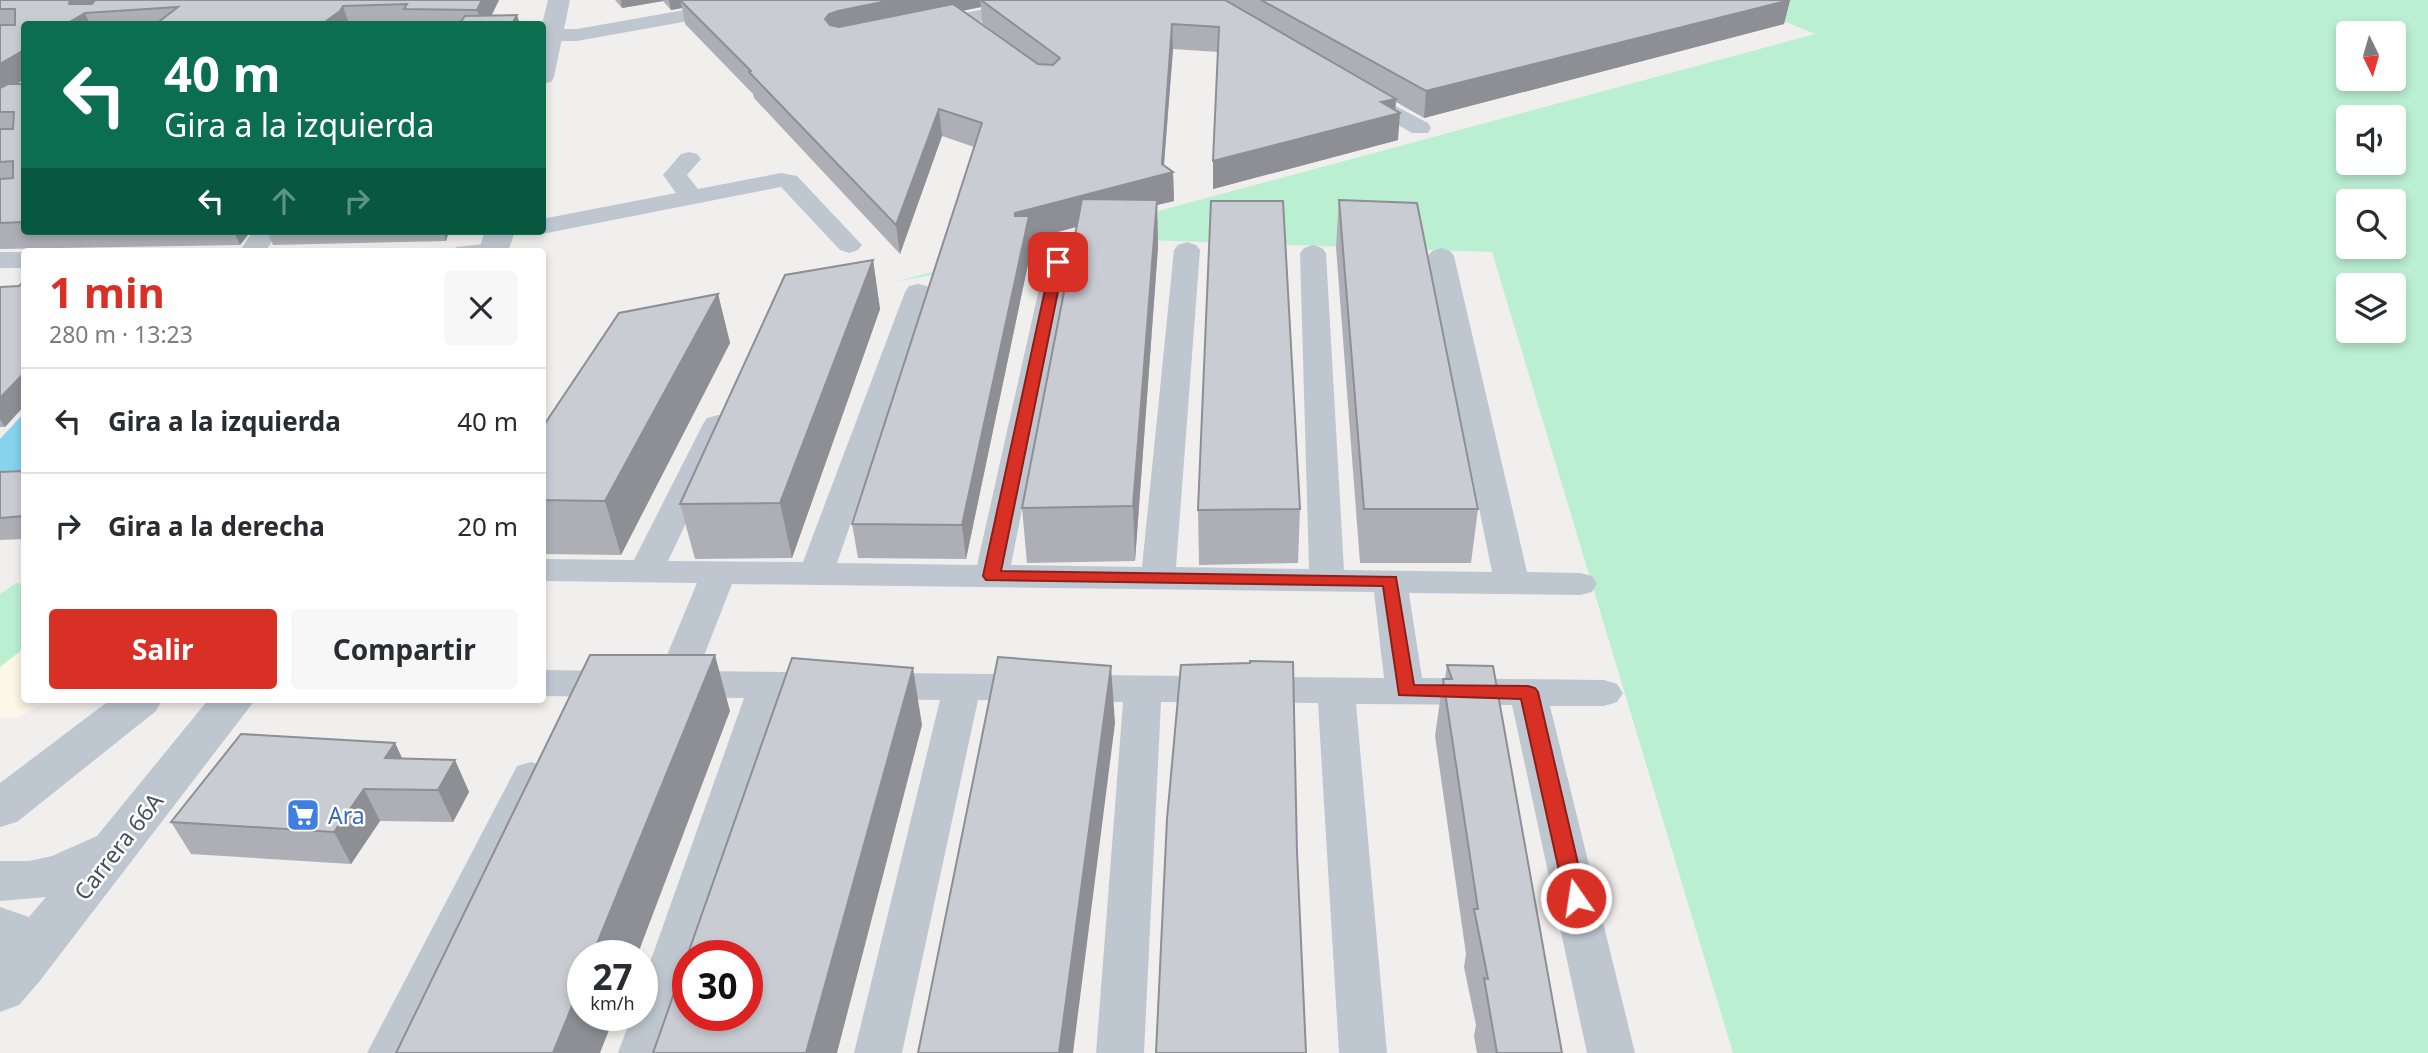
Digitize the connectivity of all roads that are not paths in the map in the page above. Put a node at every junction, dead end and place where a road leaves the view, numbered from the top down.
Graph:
1 (559, 0) edge
2 (717, 0) edge
3 (774, 0) edge
4 (1057, 0) edge
5 (960, 20) junction
6 (908, 30) edge
7 (547, 35) edge
8 (982, 36) edge
9 (1338, 81) edge
10 (1420, 128) dead end
11 (689, 159) dead end
12 (691, 197) junction
13 (546, 226) edge
14 (499, 240) edge
15 (849, 246) dead end
16 (476, 248) edge
17 (1187, 250) dead end
18 (1313, 253) dead end
19 (1441, 256) dead end
20 (0, 260) edge
21 (21, 260) edge
22 (1058, 262) dead end
23 (918, 292) dead end
24 (729, 403) edge
25 (546, 570) edge
26 (646, 571) junction
27 (719, 572) junction
28 (816, 573) junction
29 (992, 576) junction
30 (1158, 578) junction
31 (1327, 580) junction
32 (1390, 581) junction
33 (1512, 583) junction
34 (1580, 584) dead end
35 (561, 683) edge
36 (674, 684) junction
37 (768, 684) junction
38 (962, 686) junction
39 (1143, 688) junction
40 (1336, 690) junction
41 (1405, 691) junction
42 (1528, 692) junction
43 (1604, 693) dead end
44 (136, 703) edge
45 (231, 703) edge
46 (0, 809) edge
47 (118, 846) junction
48 (0, 881) edge
49 (7, 961) edge
50 (391, 1053) edge
51 (642, 1053) edge
52 (878, 1053) edge
53 (1120, 1053) edge
54 (1363, 1053) edge
55 (1611, 1053) edge

1 - 7 street
2 - 7 street
3 - 7 street
4 - 5 street
5 - 6 street
5 - 8 street
9 - 10 street
11 - 12 street
12 - 13 street
12 - 15 street
14 - 16 street
17 - 30 street
18 - 31 street
19 - 33 street
20 - 21 street
22 - 29 street
23 - 28 street
24 - 26 street
25 - 26 street
26 - 27 street
27 - 28 street
27 - 36 street
28 - 29 street
29 - 30 street
30 - 31 street
31 - 32 street
32 - 33 street
32 - 41 street
33 - 34 street
35 - 36 street
35 - 50 street
36 - 37 street
37 - 38 street
37 - 51 street
38 - 39 street
38 - 52 street
39 - 40 street
39 - 53 street
40 - 41 street
40 - 54 street
41 - 42 street
42 - 43 street
42 - 55 street
44 - 46 street
45 - 47 street, Carrera 66A
47 - 48 street
47 - 49 street, Carrera 66A

